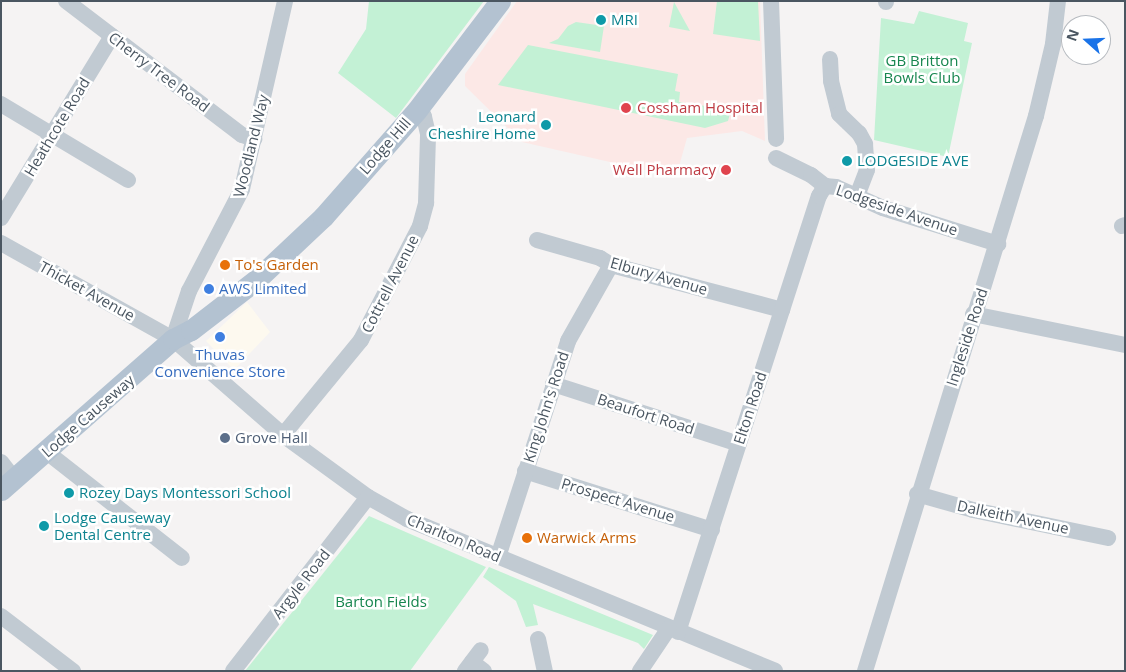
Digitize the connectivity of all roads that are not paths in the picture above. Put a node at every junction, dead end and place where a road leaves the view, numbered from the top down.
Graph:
1 (66, 1) edge
2 (285, 1) edge
3 (500, 1) edge
4 (771, 1) edge
5 (1058, 1) edge
6 (112, 36) junction
7 (830, 60) dead end
8 (1, 104) edge
9 (417, 110) junction
10 (53, 135) junction
11 (254, 139) junction
12 (776, 139) dead end
13 (776, 158) dead end
14 (128, 180) dead end
15 (825, 186) junction
16 (857, 196) junction
17 (1, 218) edge
18 (537, 240) dead end
19 (1, 243) edge
20 (998, 244) junction
21 (611, 265) junction
22 (782, 310) junction
23 (973, 314) junction
24 (173, 339) junction
25 (1125, 344) edge
26 (553, 384) junction
27 (283, 435) junction
28 (739, 444) junction
29 (48, 452) junction
30 (1, 462) edge
31 (525, 471) junction
32 (8, 485) edge
33 (917, 494) junction
34 (368, 496) junction
35 (712, 530) junction
36 (1108, 538) dead end
37 (498, 557) junction
38 (182, 558) dead end
39 (1, 616) edge
40 (674, 630) junction
41 (538, 639) dead end
42 (73, 671) edge
43 (233, 671) edge
44 (545, 671) edge
45 (640, 671) edge
46 (775, 671) edge
47 (865, 671) edge

1 - 6 street, Cherry Tree Road
2 - 11 street, Woodland Way
3 - 9 main road, Lodge Hill
4 - 12 street
5 - 20 street, Ingleside Road
6 - 10 street, Heathcote Road
6 - 11 street, Cherry Tree Road
7 - 16 street
8 - 10 street
9 - 24 main road, Lodge Hill
9 - 27 street, Cottrell Avenue
10 - 14 street
10 - 17 street, Heathcote Road
11 - 24 street, Woodland Way
13 - 15 street, Lodgeside Avenue
15 - 16 street, Lodgeside Avenue
15 - 22 street, Elton Road
16 - 20 street, Lodgeside Avenue
18 - 21 street, Elbury Avenue
19 - 24 street, Thicket Avenue
20 - 23 street, Ingleside Road
21 - 22 street, Elbury Avenue
21 - 26 street, King John's Road
22 - 28 street, Elton Road
23 - 25 street
23 - 33 street, Ingleside Road
24 - 27 street, Charlton Road
24 - 29 main road, Lodge Causeway
26 - 28 street, Beaufort Road
26 - 31 street, King John's Road
27 - 34 street, Charlton Road
28 - 35 street, Elton Road
29 - 32 main road, Lodge Causeway
29 - 38 street
30 - 32 street
31 - 35 street, Prospect Avenue
31 - 37 street, King John's Road
33 - 36 street, Dalkeith Avenue
33 - 47 street, Ingleside Road
34 - 37 street, Charlton Road
34 - 43 street, Argyle Road
35 - 40 street, Elton Road
37 - 40 street, Charlton Road
39 - 42 street
40 - 45 street, Elton Road
40 - 46 street, Charlton Road
41 - 44 street

